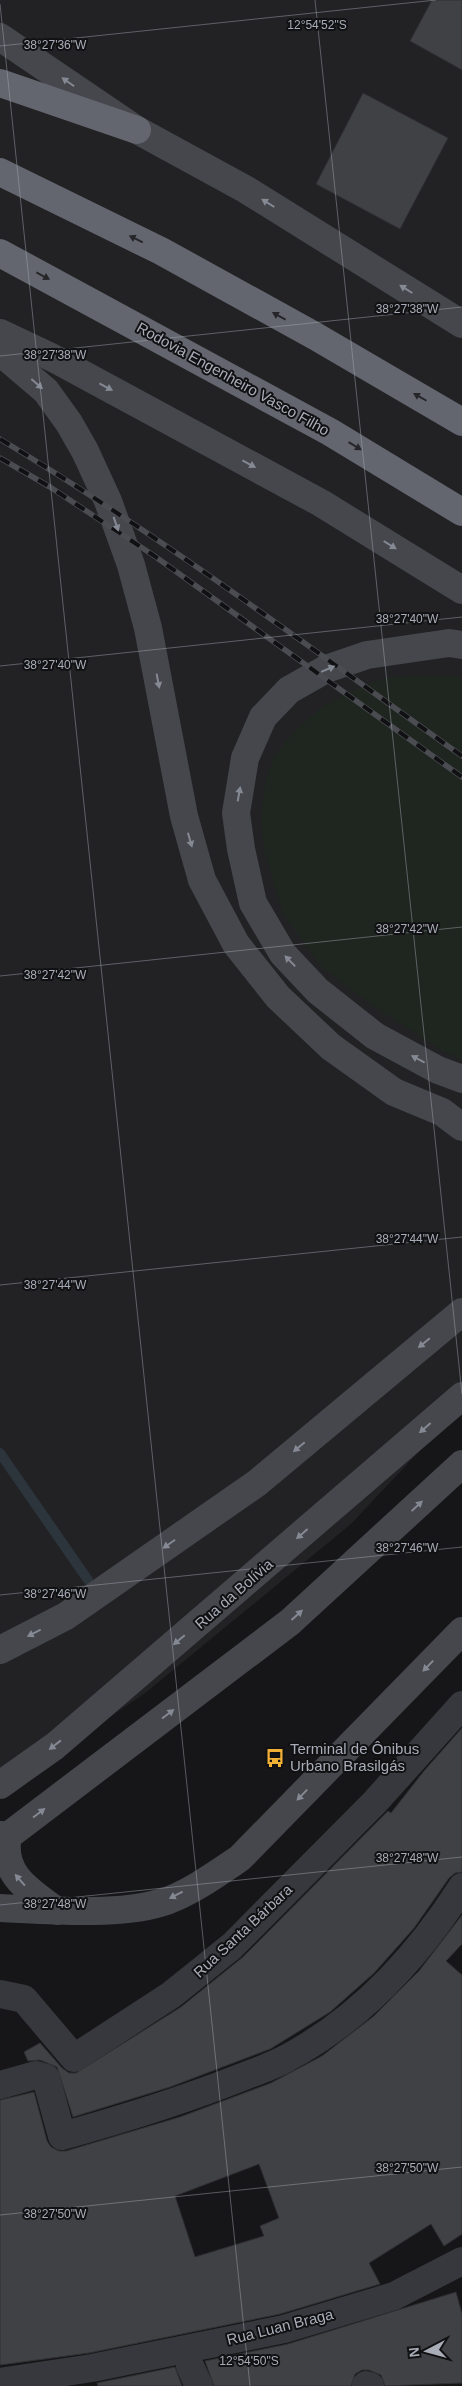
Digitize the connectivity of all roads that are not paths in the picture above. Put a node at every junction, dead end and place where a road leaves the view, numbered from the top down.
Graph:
1 (0, 37) edge
2 (0, 83) edge
3 (137, 130) junction
4 (0, 172) edge
5 (0, 253) edge
6 (462, 324) edge
7 (0, 333) edge
8 (0, 352) edge
9 (462, 422) edge
10 (462, 512) edge
11 (462, 590) edge
12 (462, 645) edge
13 (462, 1079) edge
14 (462, 1127) edge
15 (462, 1312) edge
16 (462, 1396) edge
17 (462, 1464) edge
18 (462, 1632) edge
19 (0, 1650) edge
20 (462, 1705) edge
21 (0, 1785) edge
22 (3, 1838) edge
23 (462, 1887) edge
24 (0, 1908) edge
25 (57, 1911) junction
26 (0, 1994) edge
27 (0, 2085) edge
28 (462, 2261) edge
29 (0, 2382) edge
30 (366, 2385) edge
31 (370, 2386) edge

3 -> 1 main road
2 - 3 highway
6 -> 3 main road
9 -> 4 highway
5 -> 10 highway, Rodovia Engenheiro Vasco Filho
7 -> 11 main road
8 -> 14 main road
13 -> 12 main road
15 -> 19 main road
16 -> 21 main road, Rua da Bolívia
22 -> 17 main road
18 -> 25 main road
20 - 26 street, Rua Santa Bárbara
25 -> 22 main road
23 - 27 street
24 - 25 main road
28 - 29 street, Rua Luan Braga
30 - 31 street

